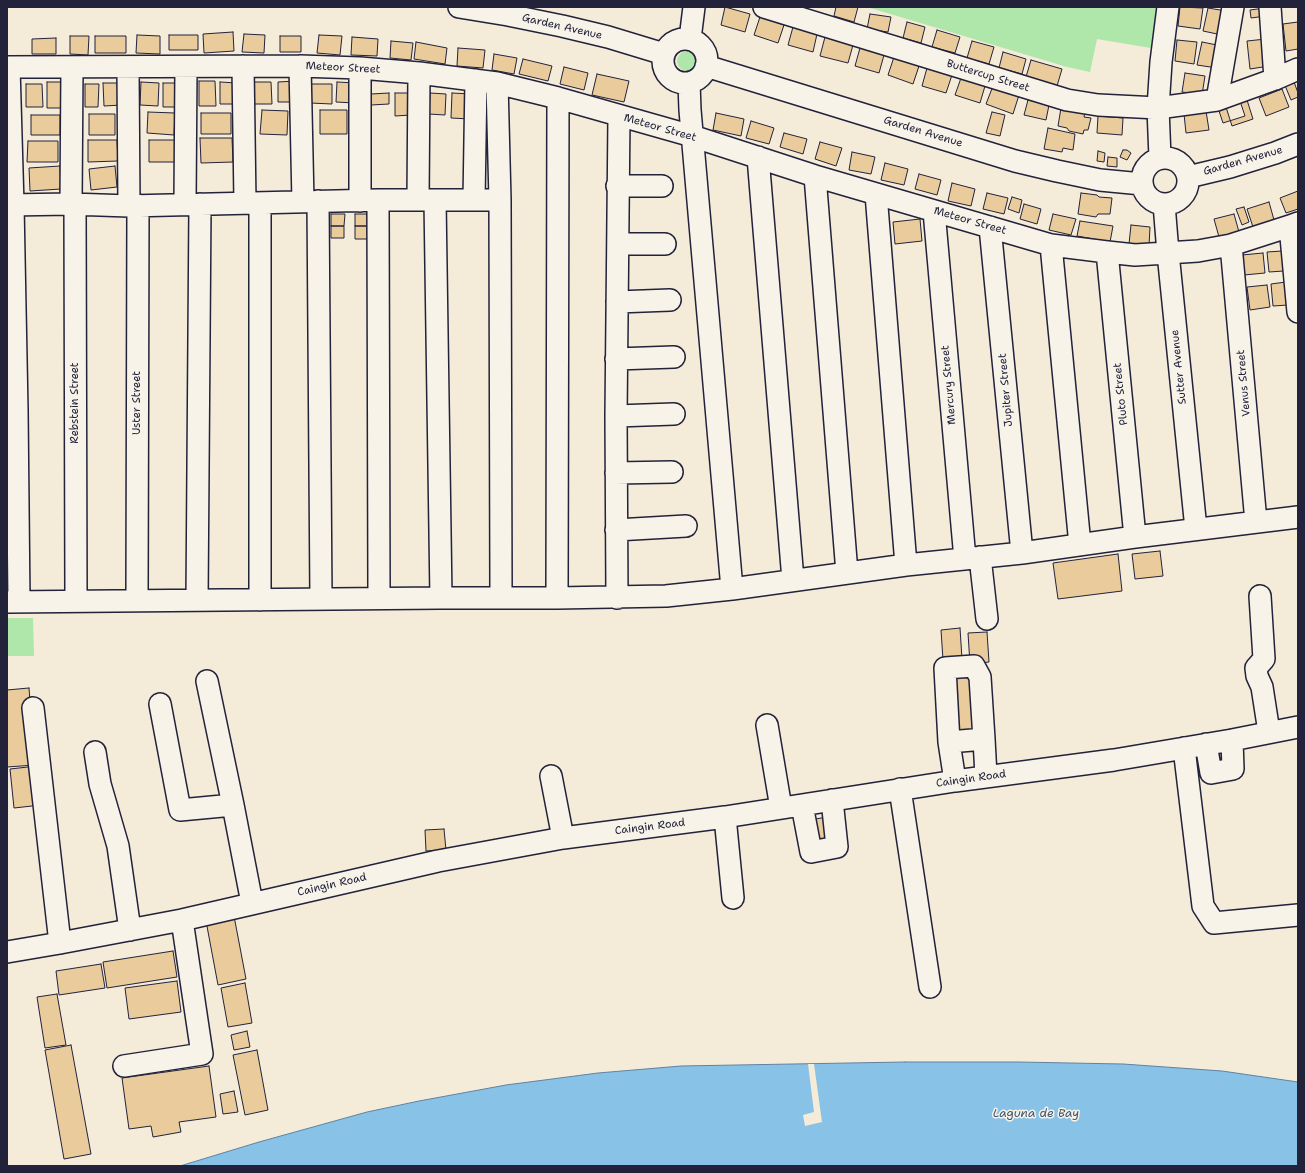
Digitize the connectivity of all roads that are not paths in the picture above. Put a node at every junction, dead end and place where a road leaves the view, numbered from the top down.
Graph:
1 (459, 7) edge
2 (694, 7) edge
3 (764, 7) edge
4 (1168, 7) edge
5 (1233, 7) edge
6 (1270, 7) edge
7 (815, 15) edge
8 (690, 39) junction
9 (664, 54) junction
10 (243, 66) junction
11 (300, 66) junction
12 (706, 66) junction
13 (8, 67) edge
14 (72, 67) junction
15 (128, 67) junction
16 (186, 67) junction
17 (360, 68) junction
18 (1298, 69) edge
19 (419, 73) junction
20 (1275, 79) junction
21 (476, 80) junction
22 (497, 83) junction
23 (689, 83) junction
24 (558, 98) junction
25 (1217, 100) junction
26 (1158, 108) junction
27 (619, 116) junction
28 (692, 136) junction
29 (9, 138) edge
30 (1298, 144) edge
31 (758, 157) junction
32 (1160, 158) junction
33 (815, 176) junction
34 (1188, 177) junction
35 (1142, 184) junction
36 (617, 186) junction
37 (662, 186) dead end
38 (876, 194) junction
39 (369, 200) junction
40 (426, 200) junction
41 (474, 200) junction
42 (500, 200) junction
43 (310, 202) junction
44 (252, 203) junction
45 (73, 204) junction
46 (192, 204) junction
47 (1164, 204) junction
48 (10, 205) edge
49 (133, 206) junction
50 (934, 211) junction
51 (1294, 224) edge
52 (990, 227) junction
53 (618, 244) junction
54 (665, 244) dead end
55 (1051, 245) junction
56 (1231, 245) junction
57 (1107, 252) junction
58 (1168, 253) junction
59 (670, 300) dead end
60 (617, 302) junction
61 (1298, 312) edge
62 (674, 357) dead end
63 (616, 358) junction
64 (674, 414) dead end
65 (616, 416) junction
66 (672, 472) dead end
67 (616, 473) junction
68 (1298, 517) edge
69 (1256, 522) junction
70 (686, 526) dead end
71 (1196, 529) junction
72 (616, 530) junction
73 (1135, 537) junction
74 (1080, 545) junction
75 (1022, 553) junction
76 (972, 558) junction
77 (906, 565) junction
78 (847, 573) junction
79 (793, 580) junction
80 (732, 589) junction
81 (1260, 596) dead end
82 (501, 597) junction
83 (379, 598) junction
84 (441, 598) junction
85 (557, 598) junction
86 (617, 598) junction
87 (321, 599) junction
88 (197, 600) junction
89 (260, 600) junction
90 (76, 601) junction
91 (137, 601) junction
92 (13, 602) edge
93 (987, 619) dead end
94 (207, 681) dead end
95 (160, 704) dead end
96 (33, 708) dead end
97 (767, 725) dead end
98 (1298, 727) edge
99 (1269, 732) junction
100 (984, 739) junction
101 (1232, 740) junction
102 (949, 742) junction
103 (1206, 744) junction
104 (1184, 748) junction
105 (95, 752) dead end
106 (552, 776) dead end
107 (986, 776) junction
108 (955, 781) junction
109 (900, 789) junction
110 (832, 800) junction
111 (233, 805) junction
112 (802, 805) junction
113 (782, 808) junction
114 (724, 817) junction
115 (563, 838) junction
116 (733, 898) dead end
117 (252, 903) junction
118 (1298, 915) edge
119 (182, 920) junction
120 (130, 930) junction
121 (60, 943) junction
122 (7, 952) edge
123 (930, 987) dead end
124 (124, 1066) dead end

1 - 9 street, Garden Avenue
2 - 8 street
3 - 7 street, Buttercup Street
4 - 26 street
5 - 25 street
6 - 20 street
7 - 26 street, Buttercup Street
8 - 9 street
8 - 12 street
9 - 23 street
10 - 11 street, Meteor Street
10 - 16 street, Meteor Street
10 - 44 street
11 - 17 street, Meteor Street
11 - 43 street
12 - 23 street
12 - 35 street, Garden Avenue
13 - 14 street, Meteor Street
13 - 29 street
14 - 15 street, Meteor Street
14 - 45 street, Rebstein Street
15 - 16 street, Meteor Street
15 - 49 street, Uster Street
16 - 46 street
17 - 19 street, Meteor Street
17 - 39 street
18 - 20 street, Buttercup Street
19 - 21 street, Meteor Street
19 - 40 street
20 - 25 street, Buttercup Street
21 - 22 street, Meteor Street
21 - 41 street
22 - 24 street, Meteor Street
22 - 42 street
23 - 28 street
24 - 27 street, Meteor Street
24 - 85 street
25 - 26 street, Buttercup Street
26 - 32 street
27 - 28 street, Meteor Street
27 - 36 street
28 - 31 street, Meteor Street
28 - 80 street
29 - 48 street
30 - 34 street, Garden Avenue
31 - 33 street, Meteor Street
31 - 79 street
32 - 34 street
32 - 35 street
33 - 38 street, Meteor Street
33 - 78 street
34 - 47 street
35 - 47 street
36 - 37 street
36 - 53 street
38 - 50 street, Meteor Street
38 - 77 street
39 - 40 street
39 - 43 street
39 - 83 street
40 - 41 street
40 - 84 street
41 - 42 street
42 - 82 street
43 - 44 street
43 - 87 street
44 - 46 street
44 - 89 street
45 - 48 street
45 - 49 street
45 - 90 street, Rebstein Street
46 - 49 street
46 - 88 street
47 - 58 street, Sutter Avenue
48 - 92 street
49 - 91 street, Uster Street
50 - 52 street, Meteor Street
50 - 76 street, Mercury Street
51 - 56 street, Meteor Street
51 - 61 street
52 - 55 street, Meteor Street
52 - 75 street, Jupiter Street
53 - 54 street
53 - 60 street
55 - 57 street, Meteor Street
55 - 74 street
56 - 58 street, Meteor Street
56 - 69 street, Venus Street
57 - 58 street, Meteor Street
57 - 73 street, Pluto Street
58 - 71 street, Sutter Avenue
59 - 60 street
60 - 63 street
62 - 63 street
63 - 65 street
64 - 65 street
65 - 67 street
66 - 67 street
67 - 72 street
68 - 69 street
69 - 71 street
70 - 72 street
71 - 73 street
72 - 86 street
73 - 74 street
74 - 75 street
75 - 76 street
76 - 77 street
76 - 93 street, Mercury Street
77 - 78 street
78 - 79 street
79 - 80 street
80 - 86 street
81 - 99 street
82 - 84 street
82 - 85 street
83 - 84 street
83 - 87 street
85 - 86 street
87 - 89 street
88 - 89 street
88 - 91 street
90 - 91 street
90 - 92 street
94 - 111 street
95 - 111 street
96 - 121 street
97 - 113 street
98 - 99 street, Caingin Road
99 - 101 street, Caingin Road
100 - 102 street
100 - 102 street
100 - 107 street
101 - 103 street, Caingin Road
101 - 103 street
102 - 108 street
103 - 104 street, Caingin Road
104 - 107 street, Caingin Road
104 - 118 street
105 - 120 street
106 - 115 street
107 - 108 street, Caingin Road
108 - 109 street, Caingin Road
109 - 110 street, Caingin Road
109 - 123 street
110 - 112 street, Caingin Road
110 - 112 street
111 - 117 street
112 - 113 street, Caingin Road
113 - 114 street, Caingin Road
114 - 115 street, Caingin Road
114 - 116 street
115 - 117 street, Caingin Road
117 - 119 street, Caingin Road
119 - 120 street, Caingin Road
119 - 124 street
120 - 121 street, Caingin Road
121 - 122 street, Caingin Road

